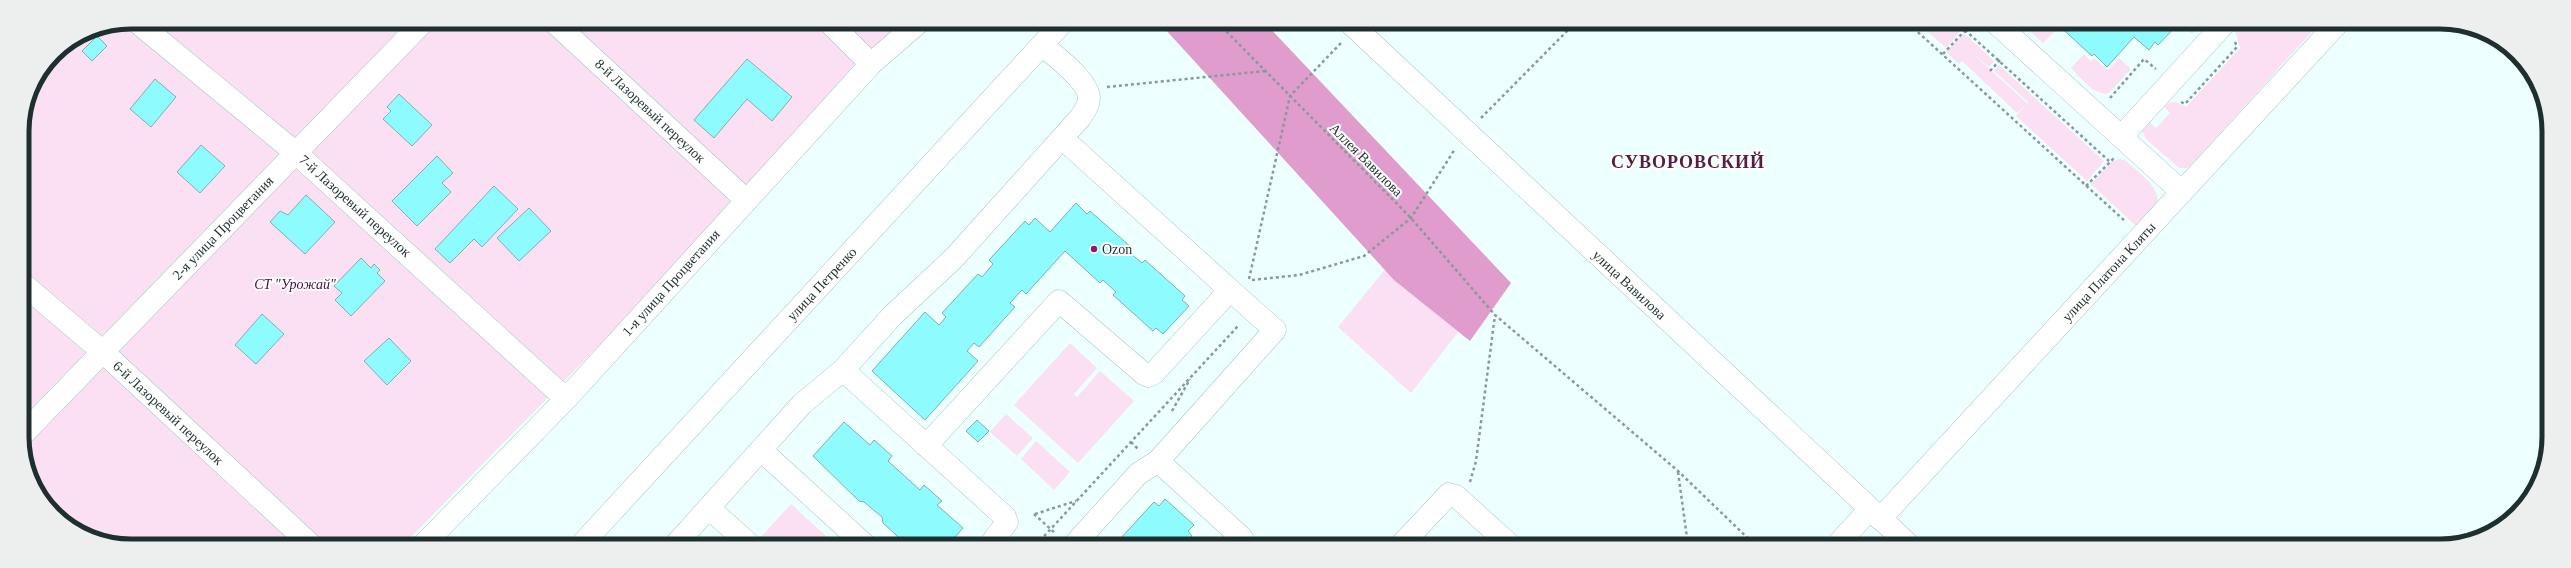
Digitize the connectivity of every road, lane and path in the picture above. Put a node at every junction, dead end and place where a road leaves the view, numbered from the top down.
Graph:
1 (145, 29) edge
2 (416, 29) edge
3 (562, 29) edge
4 (836, 29) edge
5 (911, 29) edge
6 (1057, 29) edge
7 (1224, 29) edge
8 (1350, 29) edge
9 (1356, 29) edge
10 (1569, 29) edge
11 (1915, 29) edge
12 (2002, 29) edge
13 (2220, 29) edge
14 (2332, 29) edge
15 (1965, 30) joint
16 (1042, 45) junction
17 (1943, 54) junction
18 (871, 64) junction
19 (1265, 71) junction
20 (2161, 75) dead end
21 (1086, 89) junction
22 (1290, 96) junction
23 (2096, 114) junction
24 (2078, 133) junction
25 (1466, 134) junction
26 (1062, 138) junction
27 (2120, 147) junction
28 (296, 153) junction
29 (2109, 161) junction
30 (2086, 186) junction
31 (2182, 192) junction
32 (746, 200) junction
33 (1411, 218) junction
34 (2141, 236) junction
35 (29, 289) edge
36 (1230, 290) junction
37 (1253, 310) junction
38 (1495, 315) junction
39 (103, 352) junction
40 (843, 370) junction
41 (566, 399) junction
42 (29, 429) edge
43 (926, 446) junction
44 (761, 450) junction
45 (1158, 461) junction
46 (1678, 471) junction
47 (1077, 501) junction
48 (1463, 503) junction
49 (709, 508) junction
50 (1875, 514) junction
51 (1051, 529) junction
52 (305, 539) edge
53 (429, 539) edge
54 (587, 539) edge
55 (681, 539) edge
56 (743, 539) edge
57 (859, 539) edge
58 (995, 539) edge
59 (1042, 539) edge
60 (1064, 539) edge
61 (1069, 539) edge
62 (1240, 539) edge
63 (1406, 539) edge
64 (1503, 539) edge
65 (1687, 539) edge
66 (1749, 539) edge
67 (1844, 539) edge
68 (1902, 539) edge

1 - 28 street, 7-й Лазоревый переулок
2 - 28 street, 2-я улица Процветания
3 - 32 street, 8-й Лазоревый переулок
4 - 18 street
5 - 18 street, 1-я улица Процветания
6 - 16 street, улица Петренко
7 - 19 path, Аллея Вавилова
8 - 22 path
9 - 25 street, улица Вавилова
10 - 25 path
11 - 17 path
12 - 23 street
13 - 27 street
14 - 31 street, улица Платона Кляты
15 - 17 path
15 - 24 path
16 - 21 street
16 - 54 street, улица Петренко
17 - 30 path
18 - 32 street, 1-я улица Процветания
19 - 21 path
19 - 22 path, Аллея Вавилова
20 - 23 path
21 - 26 street
22 - 33 path, Аллея Вавилова
22 - 33 path
23 - 24 path
23 - 27 street
24 - 29 path
25 - 33 path
25 - 50 street, улица Вавилова
26 - 36 street
26 - 40 street
27 - 29 path
27 - 31 street
28 - 39 street, 2-я улица Процветания
28 - 41 street, 7-й Лазоревый переулок
29 - 30 path
30 - 34 path
31 - 34 street, улица Платона Кляты
32 - 41 street, 1-я улица Процветания
33 - 38 path, Аллея Вавилова
34 - 50 street, улица Платона Кляты
35 - 39 street, 6-й Лазоревый переулок
36 - 37 street
36 - 43 street
37 - 45 street
37 - 47 path
38 - 46 path, Аллея Вавилова
38 - 48 path
39 - 42 street, 2-я улица Процветания
39 - 52 street, 6-й Лазоревый переулок
40 - 43 street
40 - 44 street
41 - 53 street, 1-я улица Процветания
43 - 58 street
44 - 49 street
44 - 57 street
45 - 61 street
45 - 62 street
46 - 65 path
46 - 66 path, Аллея Вавилова
47 - 51 path
47 - 51 path
48 - 63 street
48 - 64 street
49 - 55 street
49 - 56 street
50 - 67 street, улица Платона Кляты
50 - 68 street, улица Вавилова
51 - 59 path
51 - 60 path

